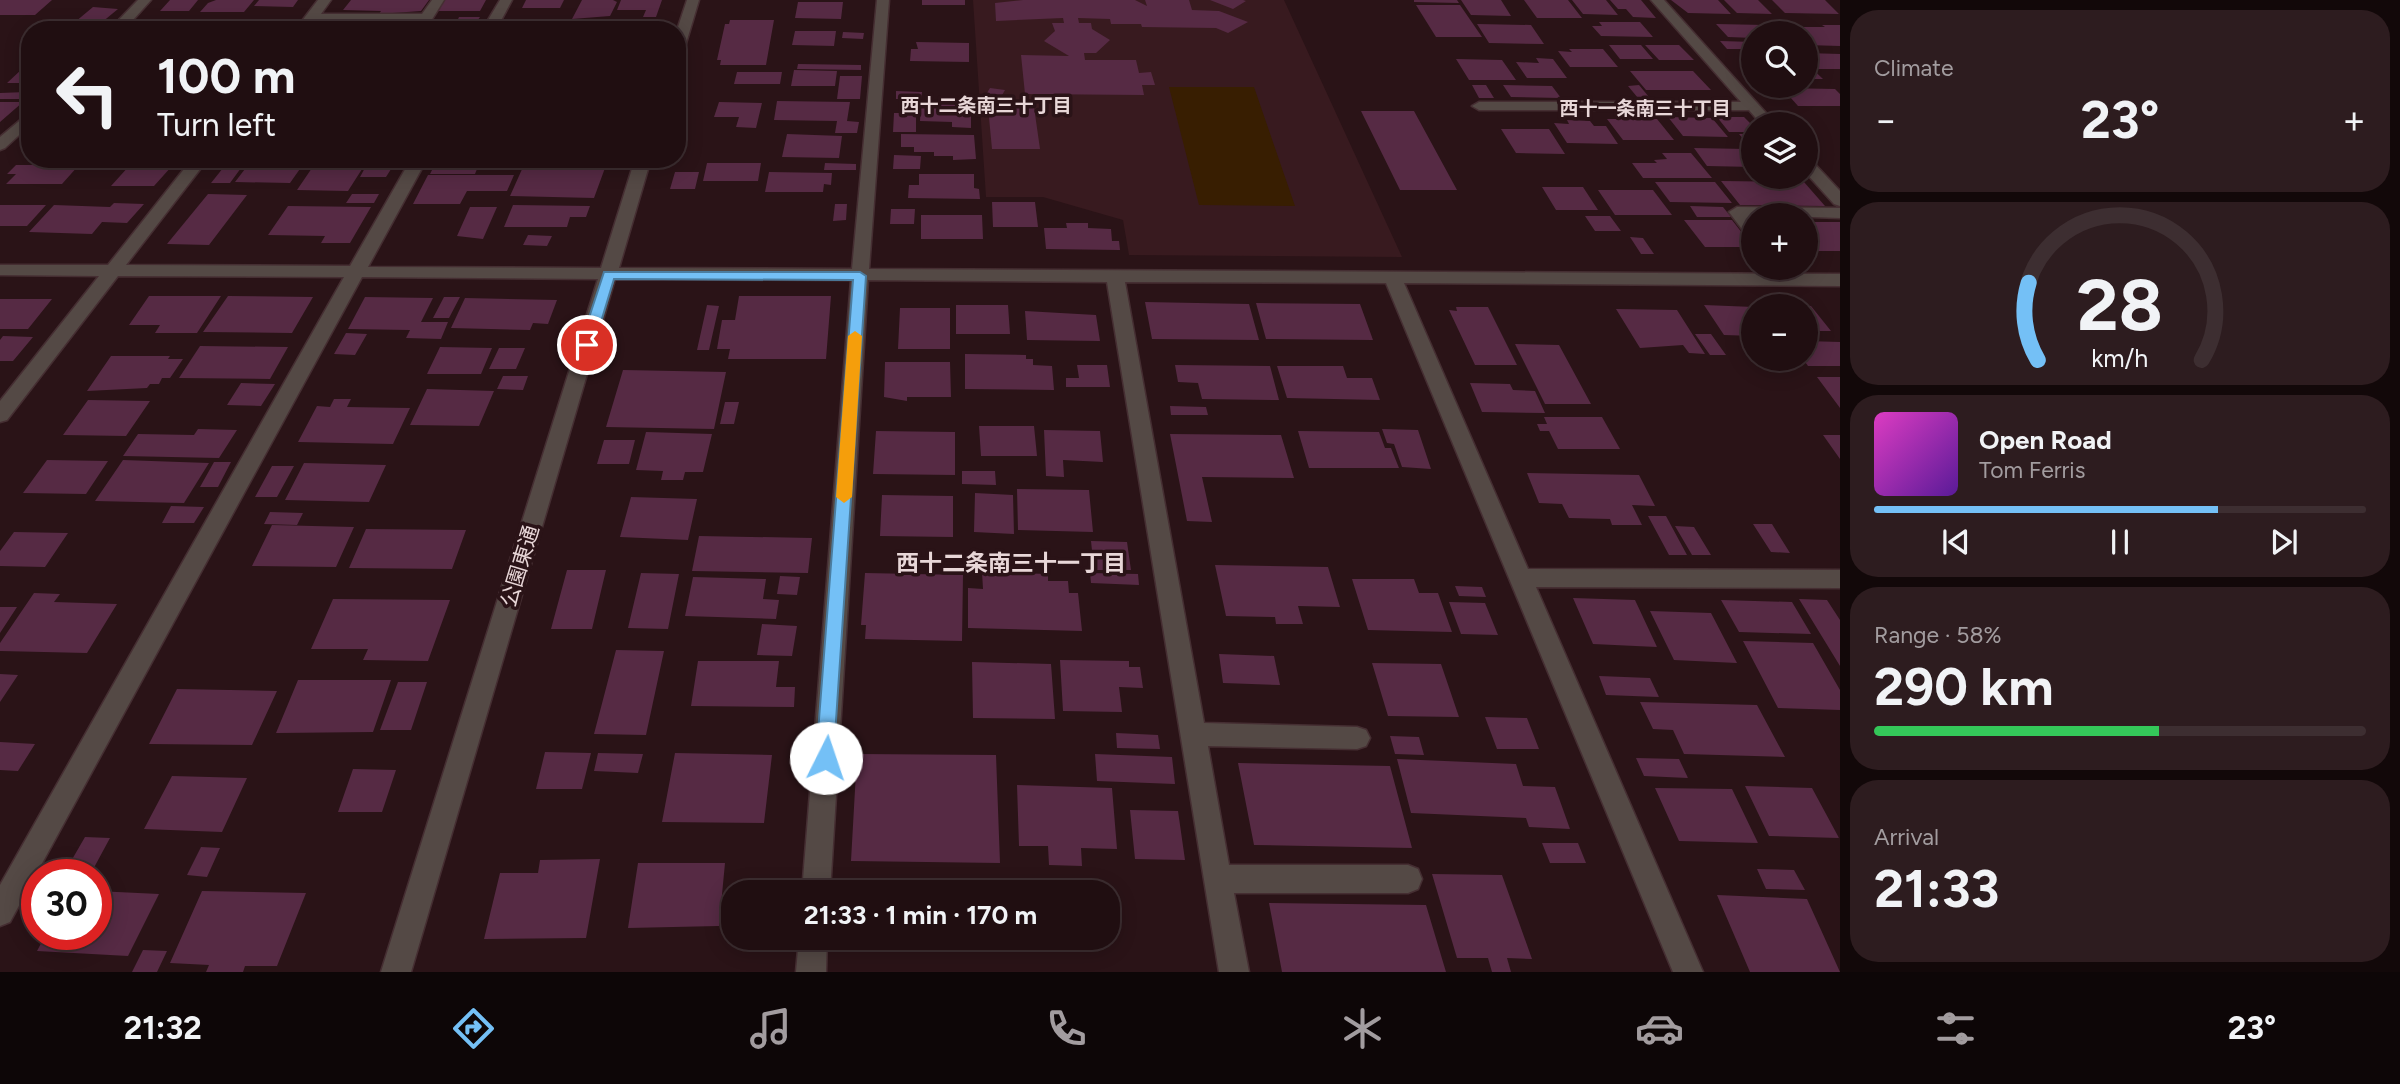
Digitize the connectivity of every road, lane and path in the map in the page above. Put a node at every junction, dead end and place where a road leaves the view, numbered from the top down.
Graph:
1 (145, 0) edge
2 (325, 0) edge
3 (438, 0) edge
4 (506, 0) edge
5 (693, 0) edge
6 (883, 0) edge
7 (1657, 0) edge
8 (311, 18) junction
9 (125, 21) edge
10 (309, 21) edge
11 (494, 21) edge
12 (686, 22) edge
13 (1479, 106) dead end
14 (1751, 106) junction
15 (1757, 112) edge
16 (21, 125) edge
17 (0, 145) edge
18 (193, 168) edge
19 (414, 168) edge
20 (640, 168) edge
21 (1818, 177) edge
22 (1840, 201) edge
23 (1818, 213) edge
24 (1840, 213) edge
25 (0, 270) edge
26 (113, 271) junction
27 (356, 274) junction
28 (1741, 274) edge
29 (608, 275) junction
30 (860, 276) junction
31 (1115, 276) junction
32 (1393, 278) junction
33 (1818, 278) edge
34 (1840, 280) edge
35 (0, 415) edge
36 (1521, 578) junction
37 (1840, 579) edge
38 (1193, 734) junction
39 (1357, 738) dead end
40 (1218, 879) junction
41 (1408, 879) dead end
42 (818, 880) edge
43 (0, 912) edge
44 (812, 950) edge
45 (396, 972) edge
46 (811, 972) edge
47 (1234, 972) edge
48 (1688, 972) edge

1 - 9 street
2 - 8 street
3 - 8 street
4 - 11 street
5 - 12 street
6 - 30 street
7 - 14 street
8 - 10 street
13 - 14 street
14 - 15 street
16 - 17 street
18 - 26 street
19 - 27 street
20 - 29 street, 公園東通
21 - 22 street
23 - 24 street
25 - 26 street
26 - 27 street
26 - 35 street
27 - 29 street
27 - 43 street
28 - 32 street
29 - 30 street
29 - 45 street, 公園東通
30 - 31 street
30 - 42 street
31 - 32 street
31 - 38 street
32 - 36 street
33 - 34 street
36 - 37 street
36 - 48 street
38 - 39 street
38 - 40 street
40 - 41 street
40 - 47 street
44 - 46 street

